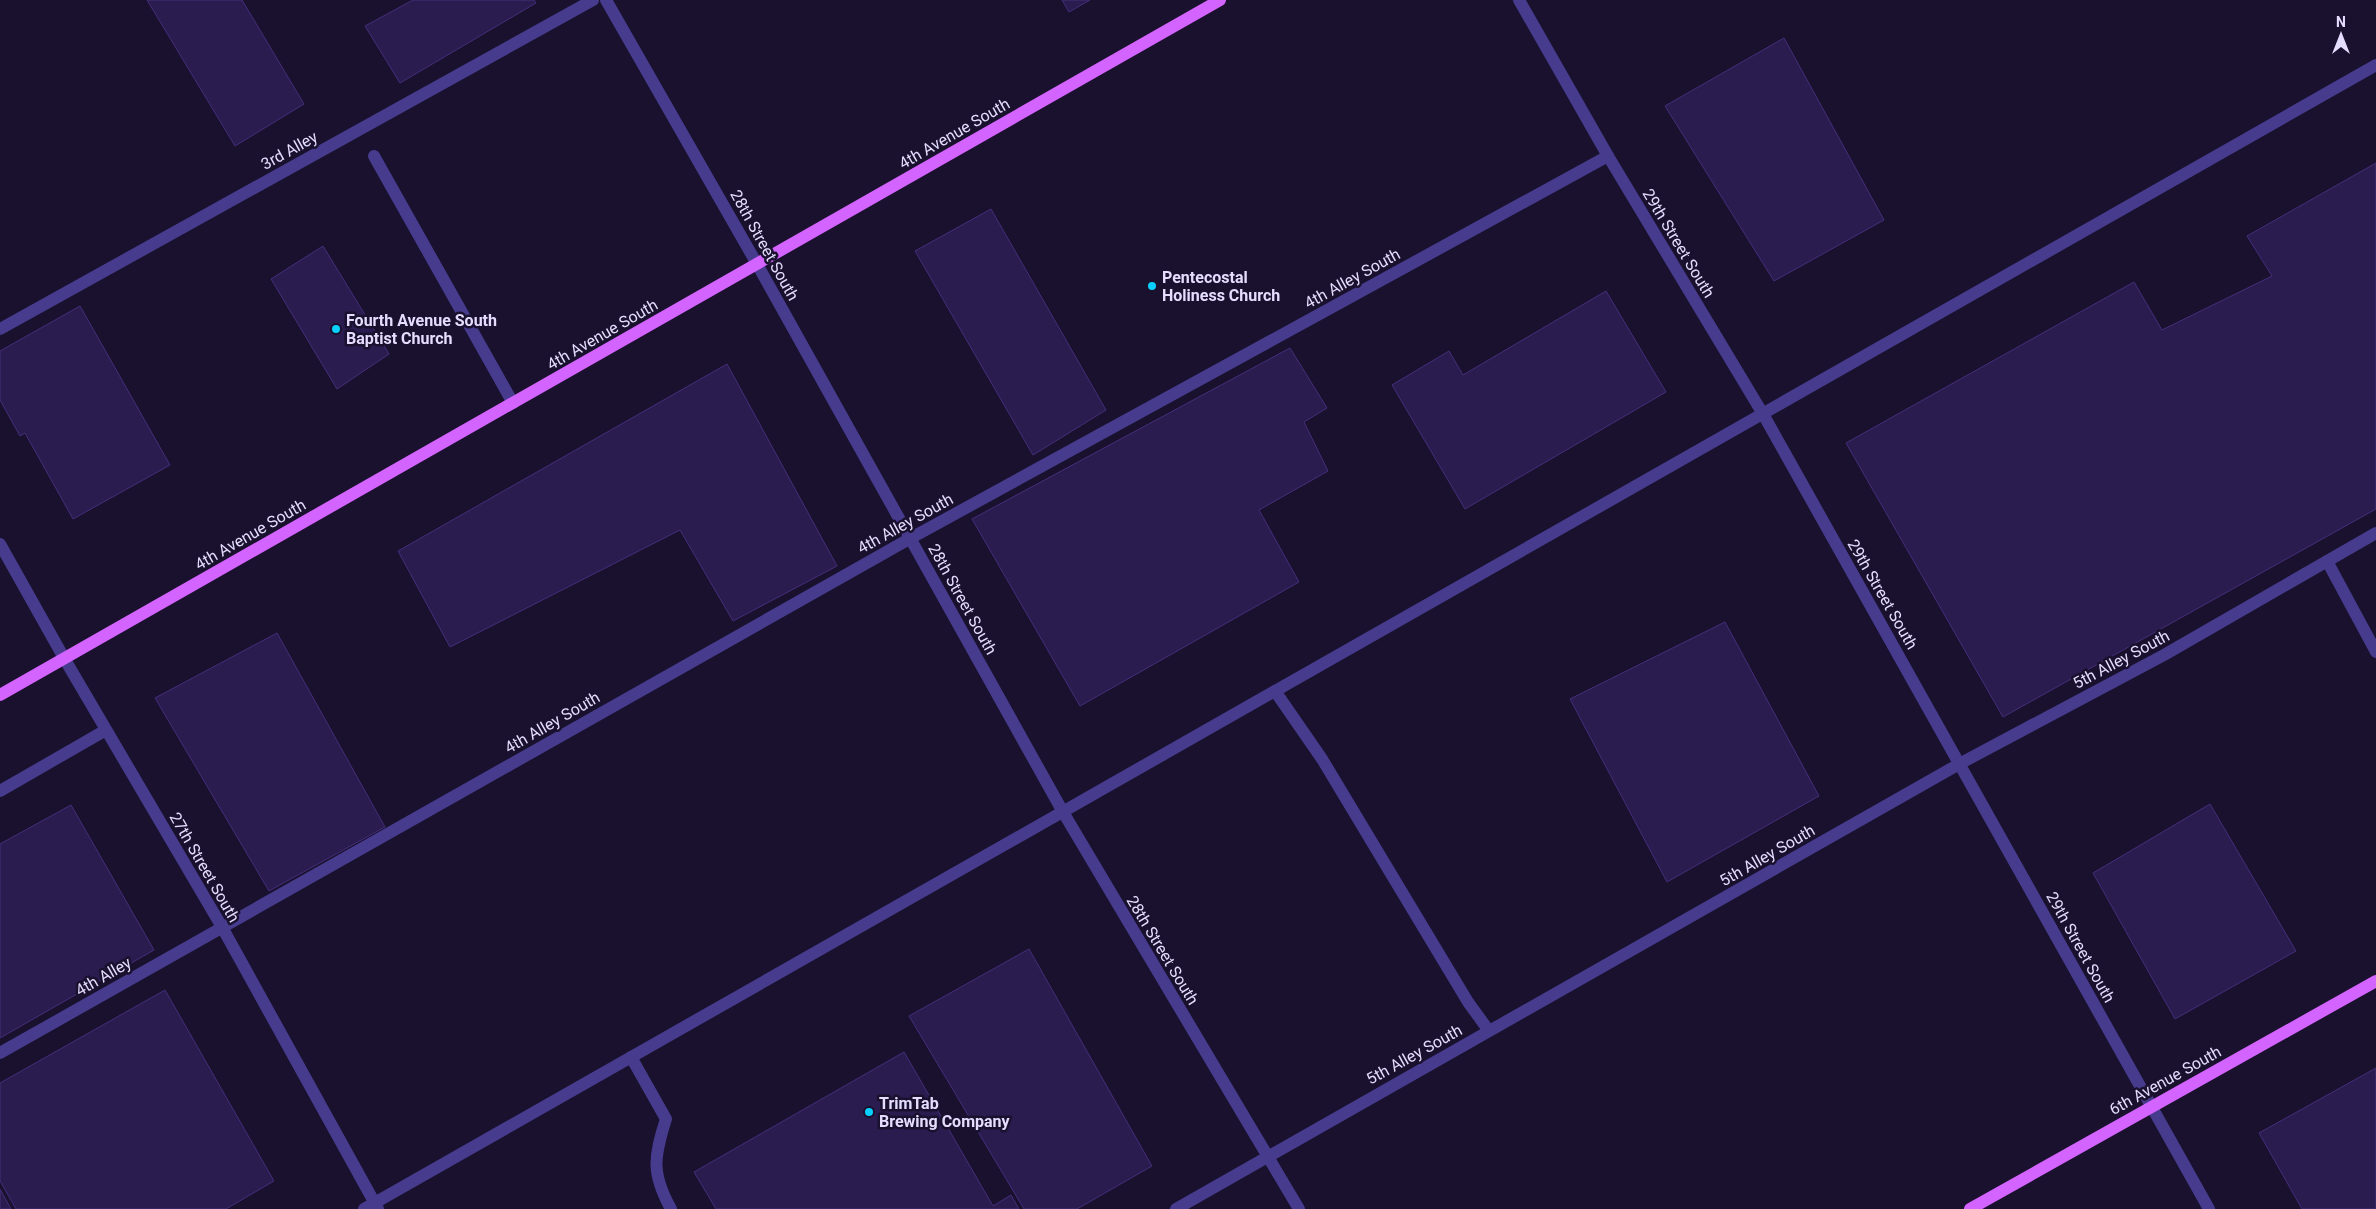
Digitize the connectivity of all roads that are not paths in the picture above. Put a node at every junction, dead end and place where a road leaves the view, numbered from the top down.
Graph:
1 (593, 0) edge
2 (606, 0) edge
3 (1220, 0) edge
4 (1520, 0) edge
5 (2376, 65) edge
6 (374, 156) dead end
7 (1608, 156) junction
8 (757, 264) junction
9 (0, 329) edge
10 (512, 403) junction
11 (1762, 414) junction
12 (2376, 533) edge
13 (911, 538) junction
14 (0, 544) edge
15 (2327, 561) junction
16 (2376, 652) edge
17 (64, 658) junction
18 (1275, 692) junction
19 (0, 695) edge
20 (106, 730) junction
21 (1961, 763) junction
22 (0, 791) edge
23 (1063, 812) junction
24 (222, 927) junction
25 (2376, 981) edge
26 (1489, 1031) junction
27 (0, 1053) edge
28 (631, 1057) junction
29 (2151, 1107) junction
30 (1267, 1157) junction
31 (372, 1207) edge
32 (671, 1209) edge
33 (1176, 1209) edge
34 (1298, 1209) edge
35 (1970, 1209) edge
36 (2209, 1209) edge

1 - 9 street, 3rd Alley
2 - 8 street, 28th Street South
3 - 8 main road, 4th Avenue South
4 - 7 street, 29th Street South
5 - 11 street
6 - 10 street
7 - 11 street, 29th Street South
7 - 13 street, 4th Alley South
8 - 10 main road, 4th Avenue South
8 - 13 street, 28th Street South
10 - 17 main road, 4th Avenue South
11 - 18 street
11 - 21 street, 29th Street South
12 - 15 street, 5th Alley South
13 - 23 street, 28th Street South
13 - 24 street, 4th Alley South
14 - 17 street, 27th Street South
15 - 16 street
15 - 21 street, 5th Alley South
17 - 19 main road, 4th Avenue South
17 - 20 street, 27th Street South
18 - 23 street
18 - 26 street
20 - 22 street
20 - 24 street, 27th Street South
21 - 26 street, 5th Alley South
21 - 29 street, 29th Street South
23 - 28 street
23 - 30 street, 28th Street South
24 - 27 street, 4th Alley
24 - 31 street, 27th Street South
25 - 29 main road, 6th Avenue South
26 - 30 street, 5th Alley South
28 - 31 street
28 - 32 street
29 - 35 main road, 6th Avenue South
29 - 36 street, 29th Street South
30 - 33 street, 5th Alley South
30 - 34 street, 28th Street South

